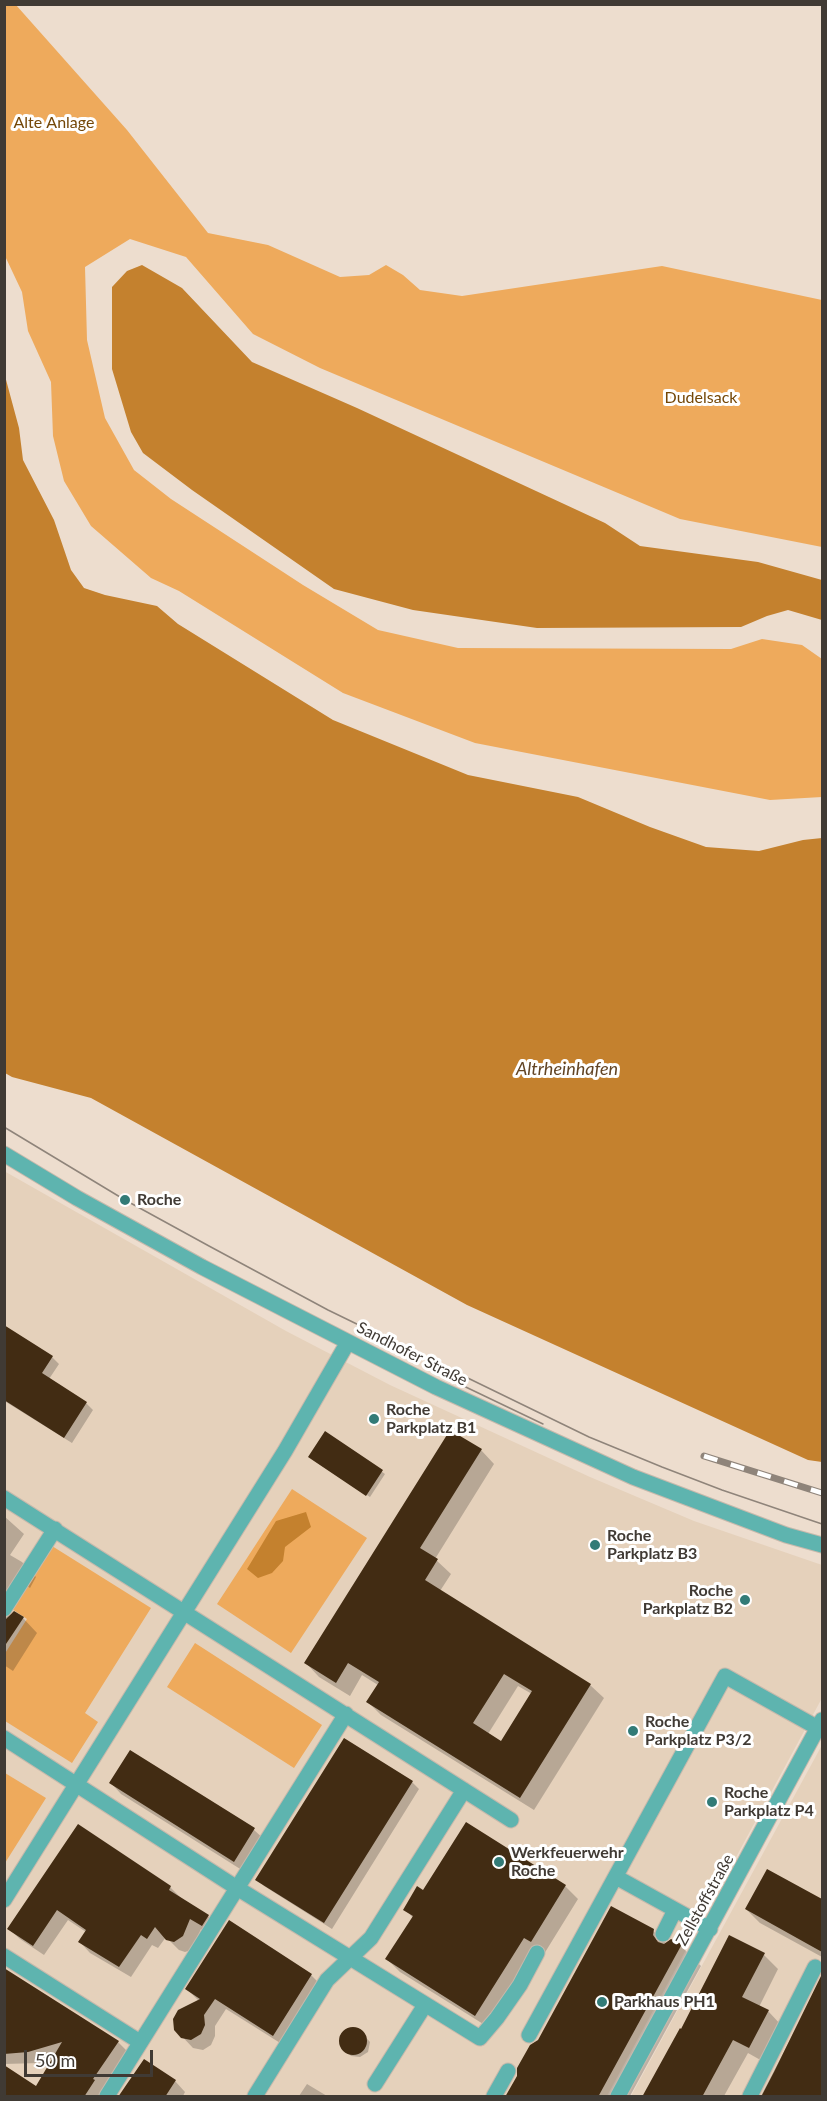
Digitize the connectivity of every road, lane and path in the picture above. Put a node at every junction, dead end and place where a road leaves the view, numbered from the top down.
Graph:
1 (4, 1154) edge
2 (348, 1342) junction
3 (4, 1498) edge
4 (55, 1529) junction
5 (822, 1545) edge
6 (4, 1609) edge
7 (185, 1612) junction
8 (346, 1714) junction
9 (820, 1724) edge
10 (4, 1738) edge
11 (77, 1785) junction
12 (464, 1790) junction
13 (511, 1820) dead end
14 (616, 1877) junction
15 (237, 1888) junction
16 (4, 1900) edge
17 (675, 1910) junction
18 (710, 1929) junction
19 (663, 1934) dead end
20 (537, 1953) dead end
21 (4, 1956) edge
22 (350, 1958) junction
23 (815, 1967) dead end
24 (425, 2005) junction
25 (529, 2034) dead end
26 (140, 2042) junction
27 (508, 2071) dead end
28 (375, 2084) dead end
29 (107, 2097) edge
30 (255, 2097) edge
31 (494, 2097) edge
32 (618, 2097) edge
33 (750, 2097) edge

1 - 2 street, Sandhofer Straße
2 - 5 street, Sandhofer Straße
2 - 7 street
3 - 4 street
4 - 6 street
4 - 7 street
7 - 8 street
7 - 11 street
8 - 12 street
8 - 15 street
9 - 14 street
9 - 18 street, Zellstoffstraße
10 - 11 street
11 - 15 street
11 - 16 street
12 - 13 street
12 - 22 street
14 - 17 street
14 - 25 street
15 - 22 street
15 - 26 street
17 - 18 street
17 - 19 street
18 - 32 street, Zellstoffstraße
20 - 24 street
21 - 26 street
22 - 24 street
22 - 30 street
23 - 33 street
24 - 28 street
26 - 29 street
27 - 31 street

